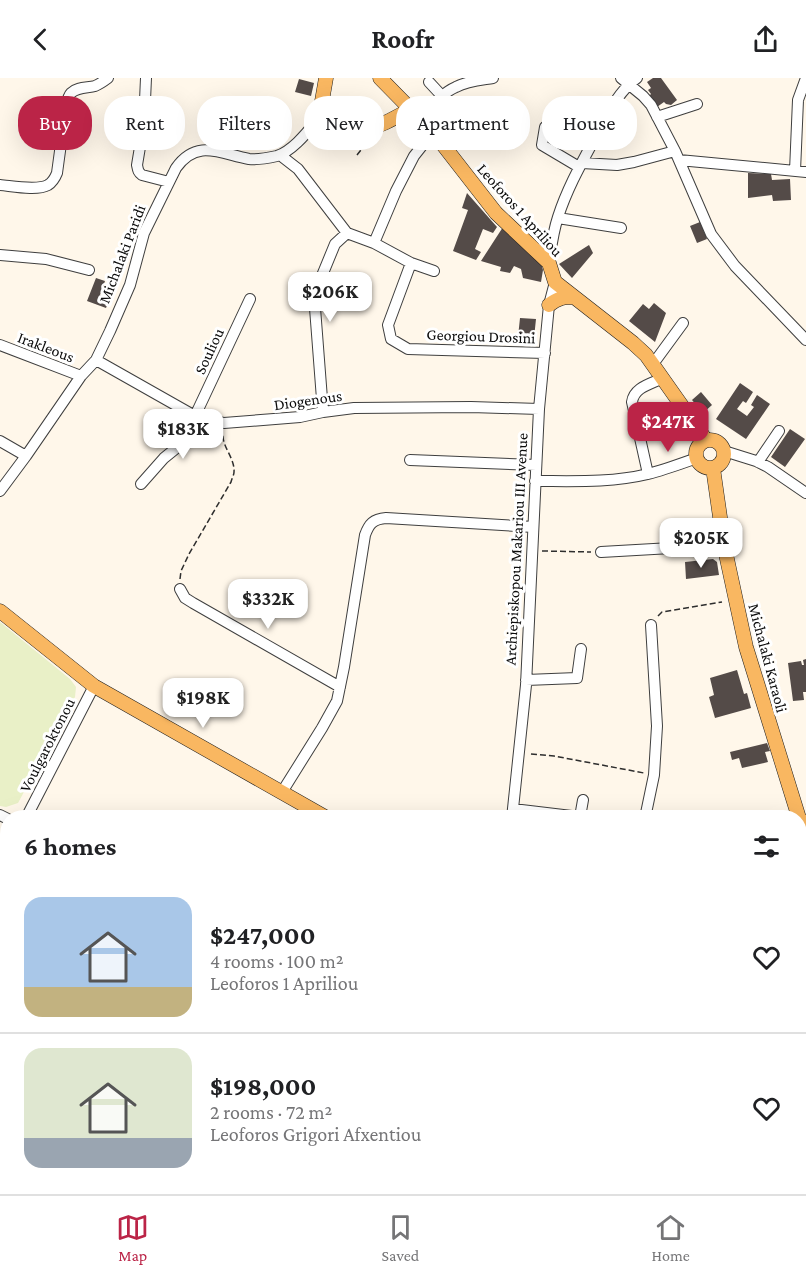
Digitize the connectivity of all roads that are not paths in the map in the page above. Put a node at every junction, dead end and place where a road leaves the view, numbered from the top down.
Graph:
1 (108, 78) edge
2 (146, 78) edge
3 (326, 78) edge
4 (380, 78) edge
5 (493, 78) edge
6 (806, 78) edge
7 (629, 80) edge
8 (429, 82) dead end
9 (323, 96) edge
10 (398, 96) edge
11 (442, 96) joint
12 (697, 104) dead end
13 (657, 117) junction
14 (304, 134) edge
15 (419, 150) edge
16 (447, 150) edge
17 (553, 150) edge
18 (280, 155) junction
19 (677, 156) junction
20 (580, 165) junction
21 (801, 172) edge
22 (169, 182) junction
23 (0, 184) edge
24 (558, 218) junction
25 (621, 228) dead end
26 (347, 233) junction
27 (374, 243) junction
28 (0, 255) edge
29 (411, 263) junction
30 (549, 263) junction
31 (89, 270) dead end
32 (434, 271) dead end
33 (555, 282) junction
34 (574, 297) junction
35 (250, 299) dead end
36 (549, 304) junction
37 (683, 323) dead end
38 (806, 340) edge
39 (0, 345) edge
40 (545, 353) junction
41 (96, 360) junction
42 (652, 364) junction
43 (81, 376) junction
44 (663, 378) junction
45 (539, 409) junction
46 (323, 412) junction
47 (195, 416) junction
48 (211, 420) junction
49 (779, 431) dead end
50 (706, 440) junction
51 (0, 441) edge
52 (724, 451) junction
53 (26, 456) junction
54 (697, 458) junction
55 (410, 460) dead end
56 (758, 462) junction
57 (536, 465) junction
58 (713, 468) junction
59 (648, 474) junction
60 (535, 481) junction
61 (141, 484) dead end
62 (0, 491) edge
63 (806, 493) edge
64 (533, 527) junction
65 (724, 545) junction
66 (601, 552) road end
67 (180, 589) road end
68 (0, 611) edge
69 (651, 625) road end
70 (581, 649) dead end
71 (526, 680) junction
72 (94, 686) junction
73 (340, 687) junction
74 (282, 792) junction
75 (583, 800) dead end
76 (30, 810) edge
77 (313, 810) edge
78 (513, 810) edge
79 (581, 810) edge
80 (647, 810) edge
81 (797, 810) edge

1 - 23 street
2 - 22 street
3 - 9 main road
4 - 10 main road, Leoforos 1 Apriliou
5 - 11 street
6 - 21 street
7 - 13 street
7 - 20 street
8 - 11 street
12 - 13 street
13 - 19 street
14 - 18 street
15 - 27 street
16 - 30 main road, Leoforos 1 Apriliou
17 - 20 street
18 - 22 street, Michalaki Paridi
18 - 26 street
19 - 20 street
19 - 21 street
19 - 38 street
20 - 24 street
22 - 41 street, Michalaki Paridi
24 - 25 street
24 - 30 street
26 - 27 street
26 - 46 street
27 - 29 street
28 - 31 street
29 - 32 street
29 - 40 street, Georgiou Drosini
30 - 33 main road, Leoforos 1 Apriliou
33 - 34 main road, Leoforos 1 Apriliou
33 - 36 street, Archiepiskopou Makariou III Avenue
34 - 36 main road
34 - 42 main road, Leoforos 1 Apriliou
35 - 47 street, Souliou
36 - 40 street, Archiepiskopou Makariou III Avenue
37 - 42 street
39 - 43 street, Irakleous
40 - 45 street, Archiepiskopou Makariou III Avenue
41 - 43 street, Michalaki Paridi
41 - 47 street, Diogenous
42 - 44 main road, Leoforos 1 Apriliou
43 - 53 street, Michalaki Paridi
44 - 50 main road, Leoforos 1 Apriliou
44 - 59 street
45 - 46 street, Diogenous
45 - 57 street, Archiepiskopou Makariou III Avenue
46 - 48 street, Diogenous
47 - 48 street, Diogenous
48 - 61 street
49 - 56 street
50 - 52 main road
50 - 54 main road
51 - 53 street
52 - 56 street
52 - 58 main road
53 - 62 street, Michalaki Paridi
54 - 58 main road
54 - 59 street
55 - 57 street
56 - 63 street
57 - 60 street, Archiepiskopou Makariou III Avenue
58 - 65 main road, Michalaki Karaoli
59 - 60 street
60 - 64 street, Archiepiskopou Makariou III Avenue
64 - 71 street, Archiepiskopou Makariou III Avenue
64 - 73 street
65 - 66 street
65 - 81 main road, Michalaki Karaoli
67 - 73 street
68 - 72 main road
69 - 80 street
70 - 71 street
71 - 78 street, Archiepiskopou Makariou III Avenue
72 - 74 main road
72 - 76 street, Voulgaroktonou
73 - 74 street
74 - 77 main road
75 - 79 street

